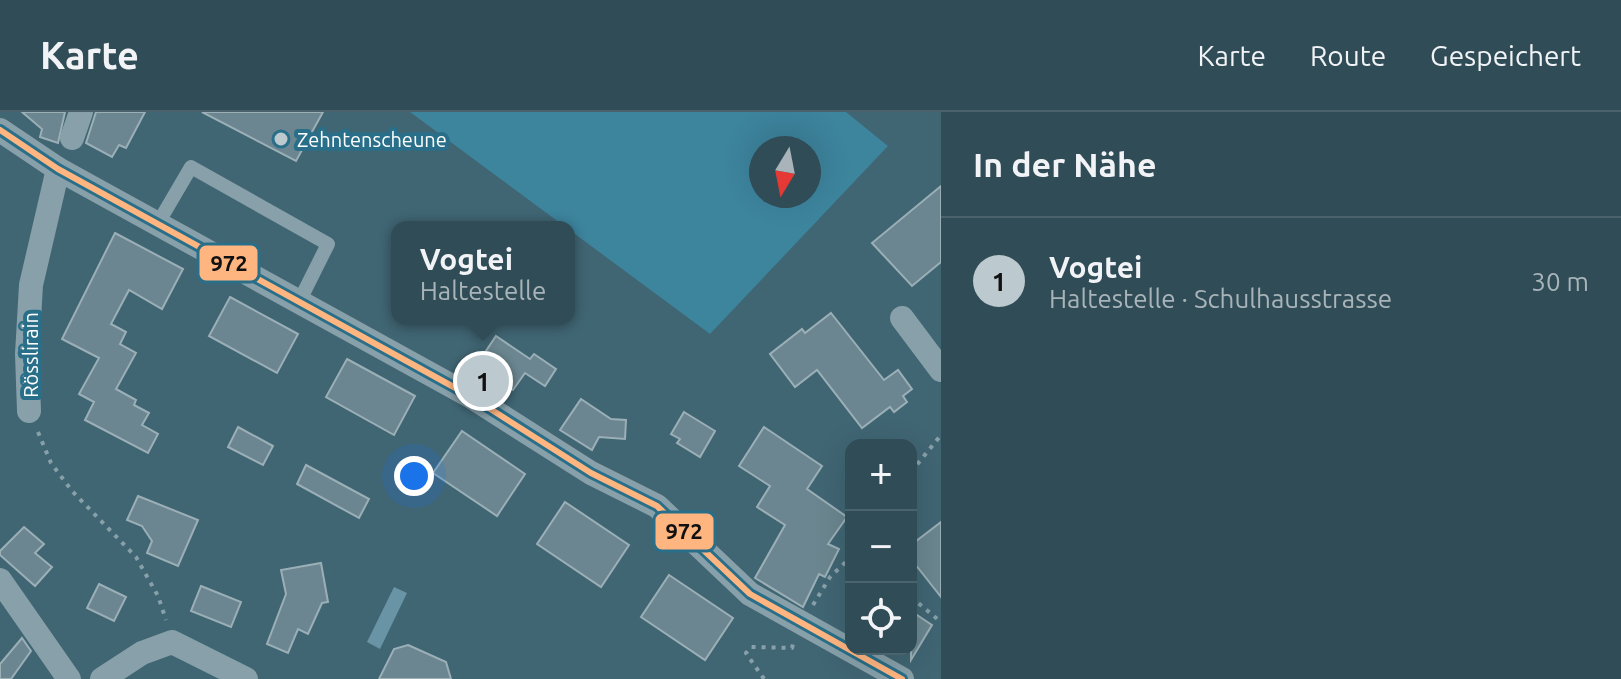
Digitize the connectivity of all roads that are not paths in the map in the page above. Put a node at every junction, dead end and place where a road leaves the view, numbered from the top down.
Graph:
1 (81, 112) edge
2 (0, 130) edge
3 (72, 138) dead end
4 (58, 169) junction
5 (157, 225) junction
6 (299, 302) junction
7 (902, 318) dead end
8 (941, 370) edge
9 (29, 411) road end
10 (0, 580) edge
11 (69, 679) edge
12 (102, 679) edge
13 (246, 679) edge
14 (902, 679) edge

1 - 3 street
2 - 4 street
4 - 5 street
4 - 9 street, Rösslirain
5 - 6 street
5 - 6 lane
6 - 14 street
7 - 8 street
10 - 11 street
12 - 13 street

